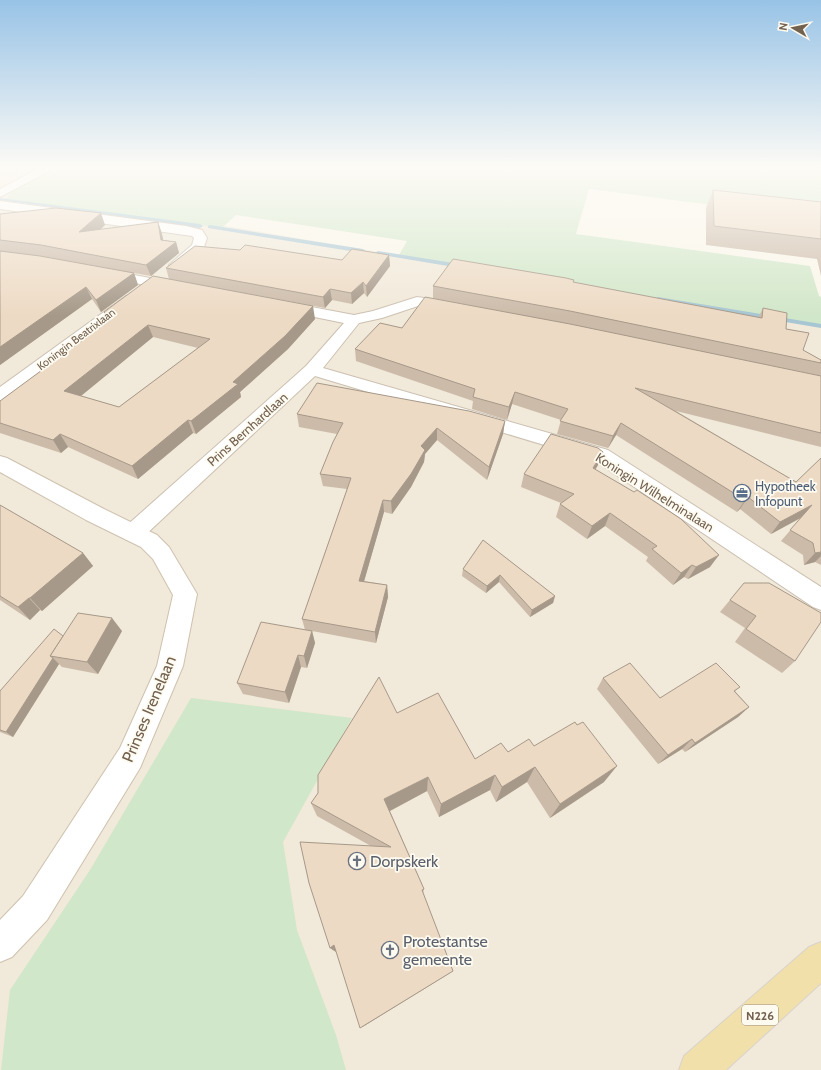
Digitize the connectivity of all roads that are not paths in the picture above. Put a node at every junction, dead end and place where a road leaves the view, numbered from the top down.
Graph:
1 (81, 216) edge
2 (92, 271) edge
3 (153, 283) junction
4 (192, 290) edge
5 (269, 304) edge
6 (470, 311) edge
7 (354, 320) junction
8 (312, 370) junction
9 (0, 396) edge
10 (0, 463) edge
11 (133, 533) junction
12 (821, 600) edge
13 (0, 945) edge
14 (821, 959) edge
15 (698, 1070) edge

1 - 3 street, Koningin Beatrixlaan
2 - 3 street
3 - 4 street
3 - 9 street, Koningin Beatrixlaan
5 - 7 street
6 - 7 street
7 - 8 street, Prins Bernhardlaan
8 - 11 street, Prins Bernhardlaan
8 - 12 street, Koningin Wilhelminalaan
10 - 11 street, Prinses Irenelaan
11 - 13 street, Prinses Irenelaan
14 - 15 main road, N226

